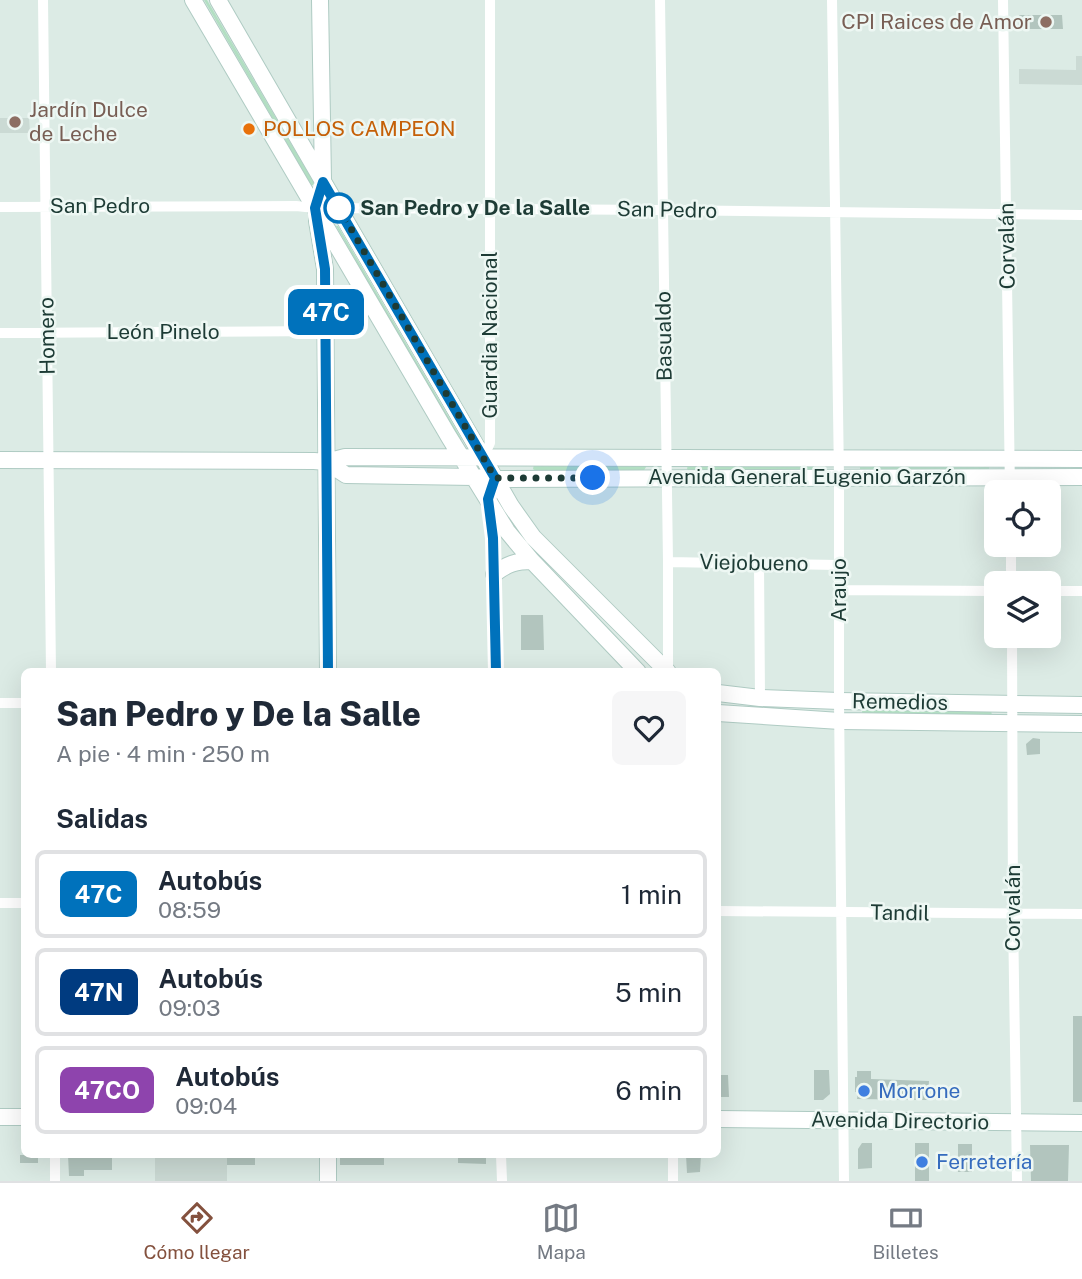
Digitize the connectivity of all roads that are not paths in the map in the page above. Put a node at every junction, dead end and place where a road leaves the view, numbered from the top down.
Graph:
1 (43, 0) edge
2 (194, 0) edge
3 (218, 0) edge
4 (320, 0) edge
5 (490, 0) edge
6 (660, 0) edge
7 (832, 0) edge
8 (1003, 0) edge
9 (322, 114) junction
10 (290, 125) junction
11 (323, 182) junction
12 (0, 207) edge
13 (45, 207) junction
14 (338, 207) junction
15 (315, 208) junction
16 (491, 209) junction
17 (662, 210) junction
18 (835, 212) junction
19 (1006, 214) junction
20 (1082, 215) edge
21 (327, 331) junction
22 (0, 332) edge
23 (47, 332) junction
24 (462, 457) junction
25 (483, 458) junction
26 (666, 458) junction
27 (838, 459) junction
28 (1010, 459) junction
29 (1082, 459) edge
30 (0, 460) edge
31 (49, 460) junction
32 (326, 462) junction
33 (474, 477) junction
34 (839, 477) junction
35 (1082, 477) edge
36 (495, 478) junction
37 (666, 478) junction
38 (1010, 480) edge
39 (1051, 480) edge
40 (984, 483) edge
41 (488, 499) junction
42 (532, 561) junction
43 (668, 562) junction
44 (759, 563) junction
45 (839, 565) junction
46 (494, 574) junction
47 (840, 590) junction
48 (984, 591) edge
49 (1061, 591) edge
50 (1082, 591) edge
51 (1012, 648) edge
52 (51, 668) edge
53 (328, 668) edge
54 (496, 668) edge
55 (634, 668) edge
56 (664, 668) edge
57 (668, 668) edge
58 (721, 693) edge
59 (760, 698) junction
60 (839, 701) junction
61 (0, 703) edge
62 (21, 703) edge
63 (1013, 705) junction
64 (1082, 705) edge
65 (721, 713) edge
66 (840, 721) junction
67 (1013, 723) junction
68 (1082, 724) edge
69 (0, 903) edge
70 (21, 903) edge
71 (721, 911) edge
72 (842, 913) junction
73 (1013, 914) junction
74 (1082, 914) edge
75 (0, 1117) edge
76 (21, 1117) edge
77 (721, 1119) edge
78 (843, 1121) junction
79 (1016, 1122) junction
80 (1082, 1123) edge
81 (55, 1158) edge
82 (328, 1158) edge
83 (502, 1158) edge
84 (673, 1158) edge
85 (55, 1181) edge
86 (328, 1181) edge
87 (502, 1181) edge
88 (673, 1181) edge
89 (844, 1181) edge
90 (1017, 1181) edge

1 - 13 street, Homero
2 - 15 street
3 - 10 street
4 - 9 street
5 - 16 street, Guardia Nacional
6 - 17 street, Basualdo
7 - 18 street, Araujo
8 - 19 street, Corvalán
9 - 10 street
9 - 11 street
10 - 11 street
11 - 14 street
11 - 15 street
12 - 13 street, San Pedro
13 - 15 street, San Pedro
13 - 23 street, Homero
14 - 15 street, San Pedro
14 - 16 street, San Pedro
14 - 25 street
15 - 21 street
15 - 24 street
16 - 17 street, San Pedro
16 - 25 street, Guardia Nacional
17 - 18 street, San Pedro
17 - 26 street, Basualdo
18 - 19 street, San Pedro
18 - 27 street, Araujo
19 - 20 street, San Pedro
19 - 28 street, Corvalán
21 - 23 street, León Pinelo
21 - 32 street
22 - 23 street, León Pinelo
23 - 31 street, Homero
24 - 25 street, Avenida General Eugenio Garzón
24 - 32 street, Avenida General Eugenio Garzón
24 - 33 street
25 - 26 street, Avenida General Eugenio Garzón
25 - 36 street
26 - 27 street, Avenida General Eugenio Garzón
26 - 37 street, Basualdo
27 - 28 street, Avenida General Eugenio Garzón
27 - 34 street, Araujo
28 - 29 street, Avenida General Eugenio Garzón
28 - 38 street, Corvalán
30 - 31 street, Avenida General Eugenio Garzón
31 - 32 street, Avenida General Eugenio Garzón
31 - 52 street, Homero
32 - 33 street, Avenida General Eugenio Garzón
32 - 53 street
33 - 36 street, Avenida General Eugenio Garzón
33 - 41 street
34 - 37 street, Avenida General Eugenio Garzón
34 - 40 street, Avenida General Eugenio Garzón
34 - 45 street, Araujo
35 - 39 street, Avenida General Eugenio Garzón
36 - 37 street, Avenida General Eugenio Garzón
36 - 41 street
36 - 56 street
37 - 43 street, Basualdo
41 - 42 street
41 - 46 street
42 - 46 street
42 - 55 street
43 - 44 street, Viejobueno
43 - 57 street, Basualdo
44 - 45 street, Viejobueno
44 - 59 street
45 - 47 street, Araujo
46 - 54 street
47 - 48 street
47 - 60 street, Araujo
49 - 50 street
51 - 63 street, Corvalán
58 - 59 street, Remedios
59 - 60 street, Remedios
60 - 63 street, Remedios
60 - 66 street, Araujo
61 - 62 street
63 - 64 street, Remedios
63 - 67 street, Corvalán
65 - 66 street, Remedios
66 - 67 street, Remedios
66 - 72 street, Araujo
67 - 68 street, Remedios
67 - 73 street, Corvalán
69 - 70 street
71 - 72 street, Tandil
72 - 73 street, Tandil
72 - 78 street, Araujo
73 - 74 street, Tandil
73 - 79 street, Corvalán
75 - 76 street
77 - 78 street, Avenida Directorio
78 - 79 street, Avenida Directorio
78 - 89 street, Araujo
79 - 80 street, Avenida Directorio
79 - 90 street, Corvalán
81 - 85 street
82 - 86 street
83 - 87 street
84 - 88 street

